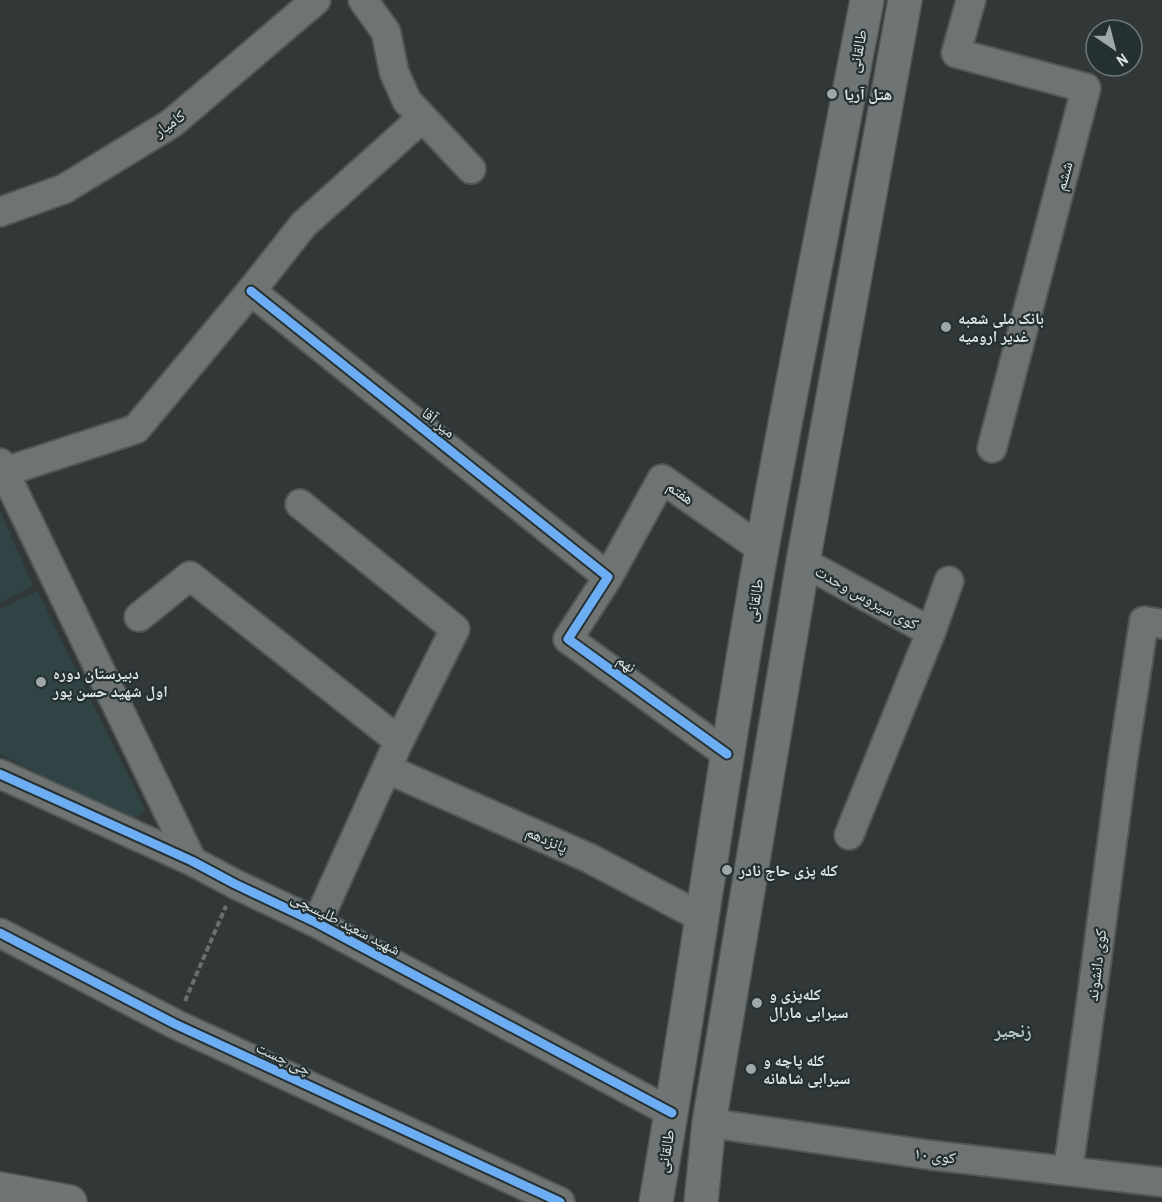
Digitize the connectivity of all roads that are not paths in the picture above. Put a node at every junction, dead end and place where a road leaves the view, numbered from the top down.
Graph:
1 (316, 0) edge
2 (363, 0) edge
3 (867, 0) edge
4 (905, 0) edge
5 (971, 0) edge
6 (422, 118) junction
7 (471, 169) dead end
8 (0, 212) edge
9 (252, 291) junction
10 (992, 448) dead end
11 (2, 467) edge
12 (300, 504) dead end
13 (762, 549) junction
14 (803, 562) junction
15 (608, 578) junction
16 (949, 581) dead end
17 (139, 617) dead end
18 (1162, 624) edge
19 (931, 632) junction
20 (399, 741) junction
21 (728, 754) junction
22 (387, 769) junction
23 (0, 774) edge
24 (849, 835) dead end
25 (192, 861) junction
26 (703, 918) junction
27 (317, 923) junction
28 (0, 933) edge
29 (672, 1113) junction
30 (709, 1123) junction
31 (1068, 1171) junction
32 (1162, 1182) edge
33 (0, 1189) edge
34 (70, 1202) edge
35 (560, 1202) edge
36 (657, 1202) edge
37 (701, 1202) edge

1 - 8 street, کامیار
2 - 6 street
3 - 13 main road, طالقانی
4 - 14 main road
5 - 10 street, ششم
6 - 7 street
6 - 9 street
9 - 11 street
9 - 15 street, میر آقا
11 - 25 street
12 - 20 street
13 - 15 street, هفتم
13 - 21 main road, طالقانی
14 - 19 street, کوی سیروس وحدت
14 - 30 main road
15 - 21 street, نهم
16 - 19 street
17 - 20 street
18 - 31 street, کوی دانشوند
19 - 24 street
20 - 22 street
21 - 26 main road, طالقانی
22 - 26 street, پانزدهم
22 - 27 street
23 - 25 street, شهید سعید طلیسچی
25 - 27 street, شهید سعید طلیسچی
26 - 29 main road, طالقانی
27 - 29 street, شهید سعید طلیسچی
28 - 35 street, چی چست
29 - 36 main road, طالقانی
30 - 31 street, کوی ۱۰
30 - 37 main road
31 - 32 street, کوی ۱۰
33 - 34 main road

